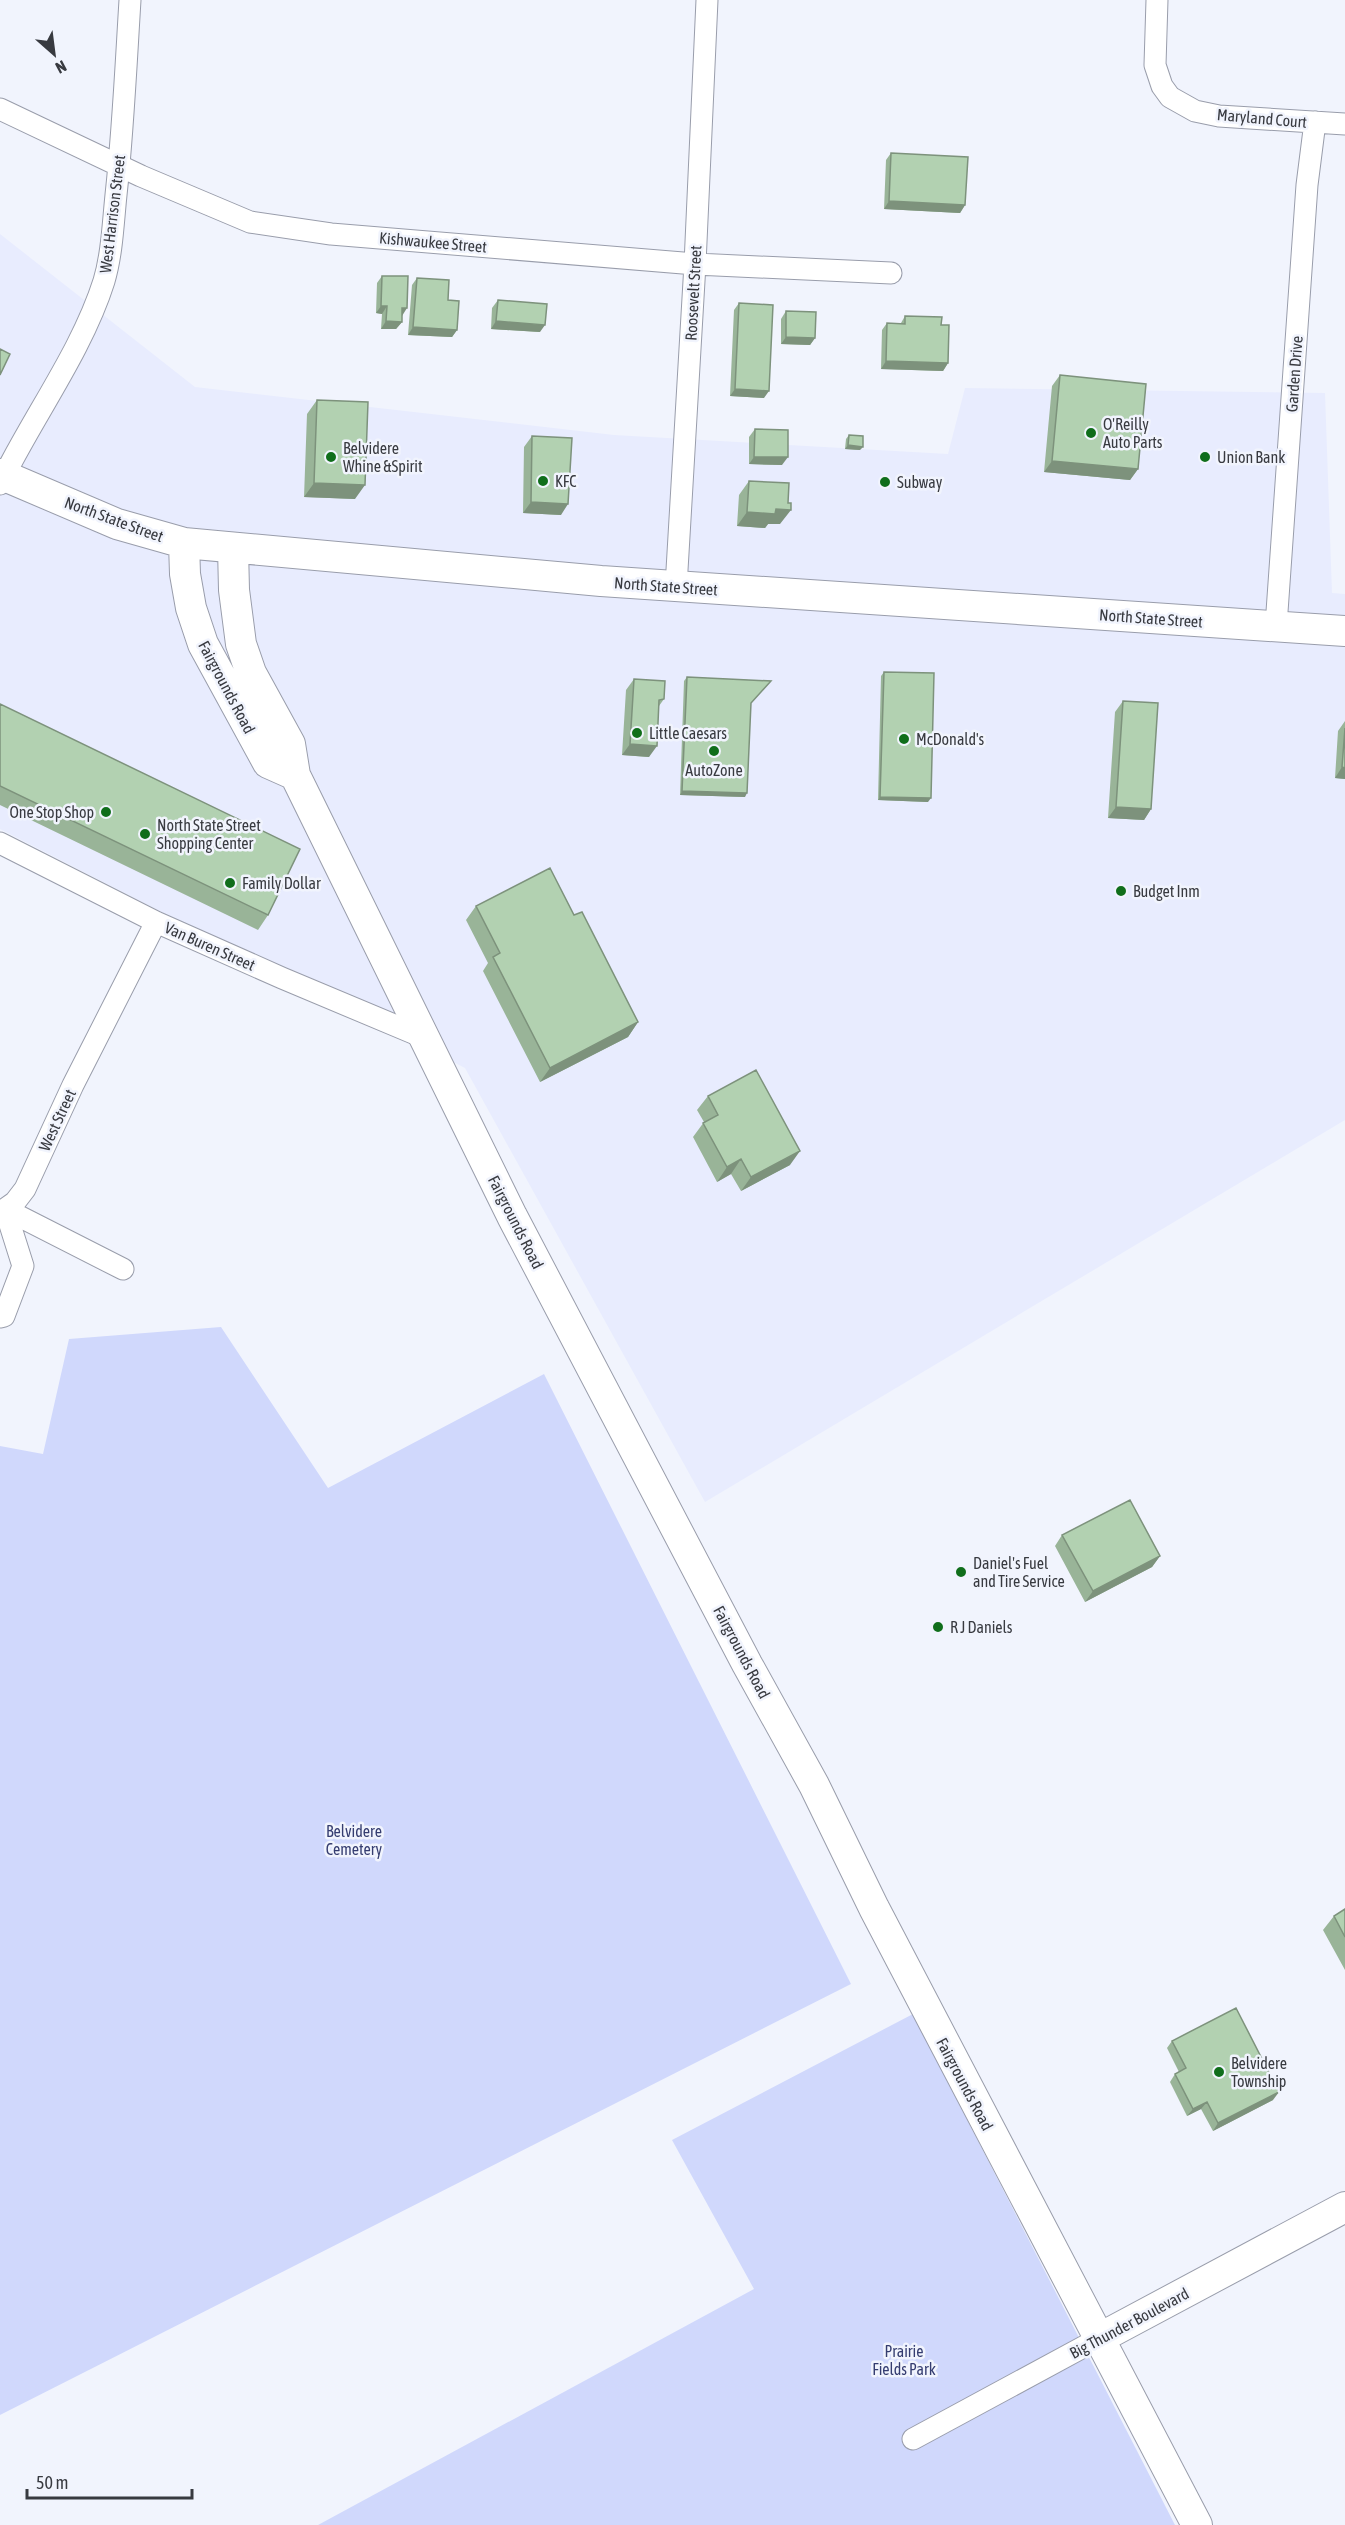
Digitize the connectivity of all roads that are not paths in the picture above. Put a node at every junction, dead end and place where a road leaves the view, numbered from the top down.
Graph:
1 (130, 0) edge
2 (707, 0) edge
3 (1157, 0) edge
4 (0, 108) edge
5 (1315, 122) junction
6 (1345, 124) edge
7 (120, 166) junction
8 (696, 264) junction
9 (891, 273) dead end
10 (1, 478) edge
11 (184, 543) junction
12 (233, 548) junction
13 (676, 587) junction
14 (1276, 627) junction
15 (1345, 631) edge
16 (295, 775) junction
17 (0, 843) edge
18 (156, 922) junction
19 (425, 1038) junction
20 (3, 1211) edge
21 (123, 1269) dead end
22 (0, 1317) edge
23 (1345, 2207) edge
24 (1098, 2339) junction
25 (913, 2439) dead end
26 (1197, 2525) edge

1 - 7 street, West Harrison Street
2 - 8 street, Roosevelt Street
3 - 5 street, Maryland Court
4 - 7 street, Kishwaukee Street
5 - 6 street, Maryland Court
5 - 14 street, Garden Drive
7 - 8 street, Kishwaukee Street
7 - 10 street, West Harrison Street
8 - 9 street, Kishwaukee Street
8 - 13 street, Roosevelt Street
10 - 11 main road, North State Street
11 - 12 main road, North State Street
11 - 16 main road, Fairgrounds Road
12 - 13 main road, North State Street
12 - 16 main road, Fairgrounds Road
13 - 14 main road, North State Street
14 - 15 main road, North State Street
16 - 19 main road, Fairgrounds Road
17 - 18 street, Van Buren Street
18 - 19 street, Van Buren Street
18 - 20 street, West Street
19 - 24 main road, Fairgrounds Road
20 - 21 street
20 - 22 street
23 - 24 main road, Big Thunder Boulevard
24 - 25 street, Big Thunder Boulevard
24 - 26 main road, Fairgrounds Road

